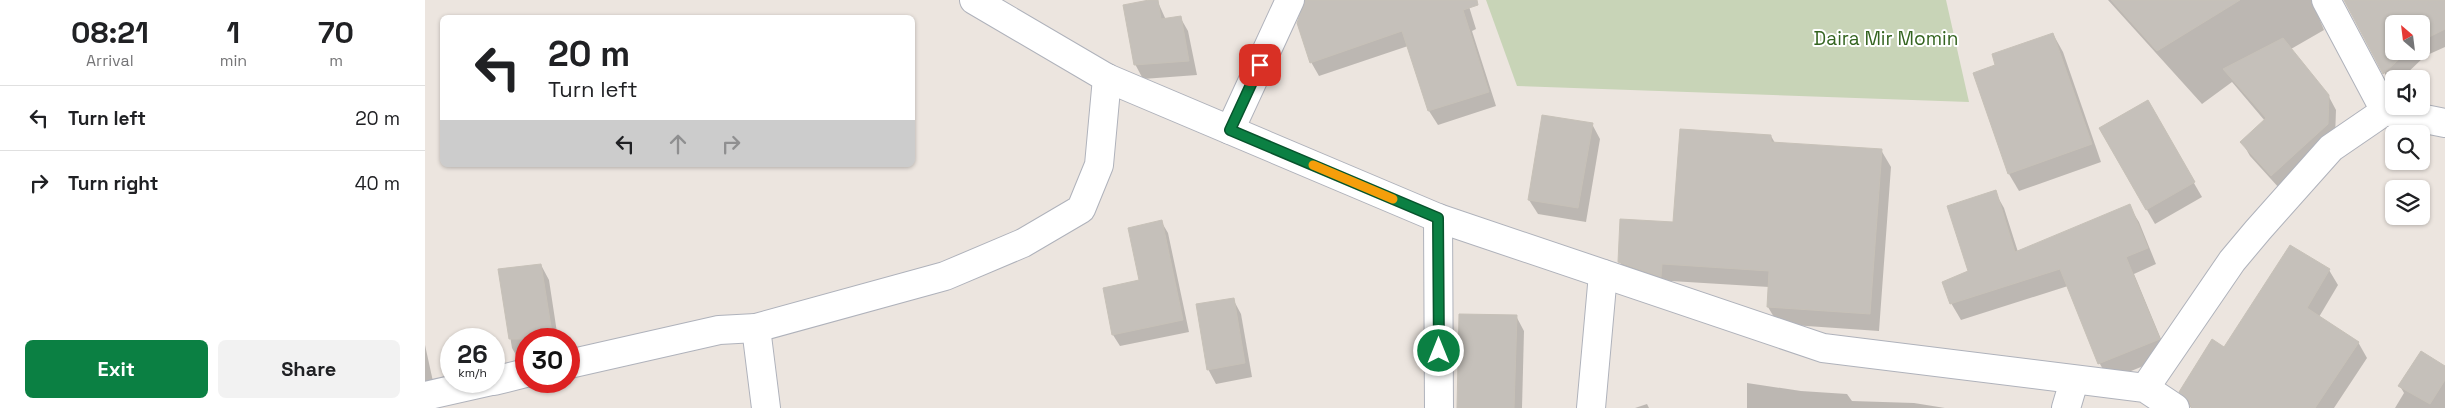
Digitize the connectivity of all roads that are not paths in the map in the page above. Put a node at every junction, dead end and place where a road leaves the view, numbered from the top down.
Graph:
1 (974, 0) edge
2 (1290, 0) edge
3 (2326, 0) edge
4 (1107, 78) junction
5 (2385, 111) joint
6 (2405, 115) edge
7 (2445, 123) edge
8 (1230, 130) junction
9 (1438, 218) junction
10 (1603, 274) junction
11 (756, 328) junction
12 (580, 362) edge
13 (2074, 381) junction
14 (2145, 388) junction
15 (440, 393) edge
16 (425, 396) edge
17 (766, 408) edge
18 (1439, 408) edge
19 (1591, 408) edge
20 (2066, 408) edge
21 (2175, 408) edge

1 - 4 street
2 - 8 street
3 - 5 street
4 - 8 street
4 - 11 street
5 - 14 street
6 - 7 street
8 - 9 street
9 - 10 street
9 - 18 street
10 - 13 street
10 - 19 street
11 - 12 street
11 - 17 street
13 - 14 street
13 - 20 street
14 - 21 street
15 - 16 street

